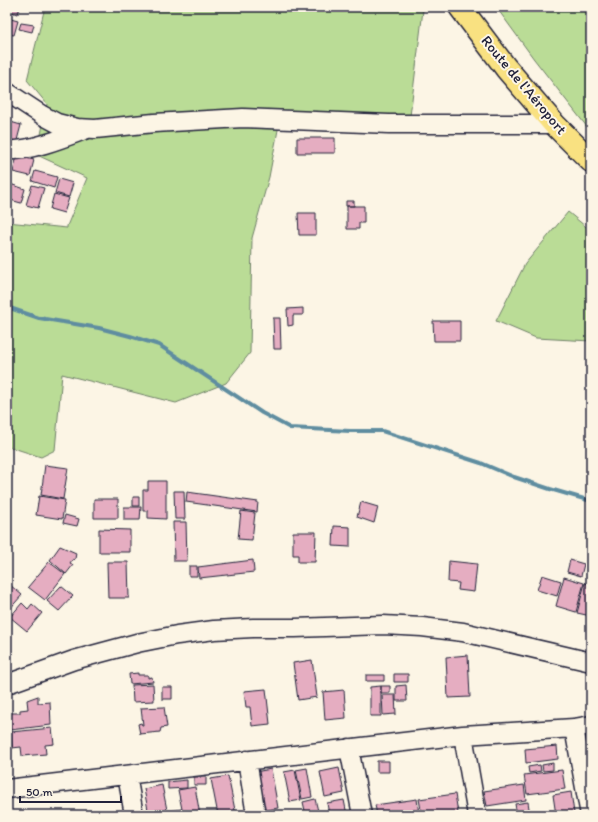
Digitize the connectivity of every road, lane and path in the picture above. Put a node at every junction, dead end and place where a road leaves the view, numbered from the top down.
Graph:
1 (460, 7) edge
2 (7, 92) edge
3 (554, 124) junction
4 (88, 128) junction
5 (7, 150) edge
6 (591, 161) edge
7 (591, 662) edge
8 (7, 684) edge
9 (583, 726) edge
10 (463, 735) junction
11 (349, 748) junction
12 (247, 760) junction
13 (127, 775) junction
14 (7, 789) edge
15 (134, 815) edge
16 (256, 815) edge
17 (362, 815) edge
18 (478, 815) edge
19 (590, 815) edge

1 - 3 main road, Route de l'Aéroport
2 - 4 street
3 - 4 street
3 - 6 main road, Route de l'Aéroport
4 - 5 street
7 - 8 street
9 - 10 street
9 - 19 street
10 - 11 street
10 - 18 street
11 - 12 street
11 - 17 street
12 - 13 street
12 - 16 street
13 - 14 street
13 - 15 street

